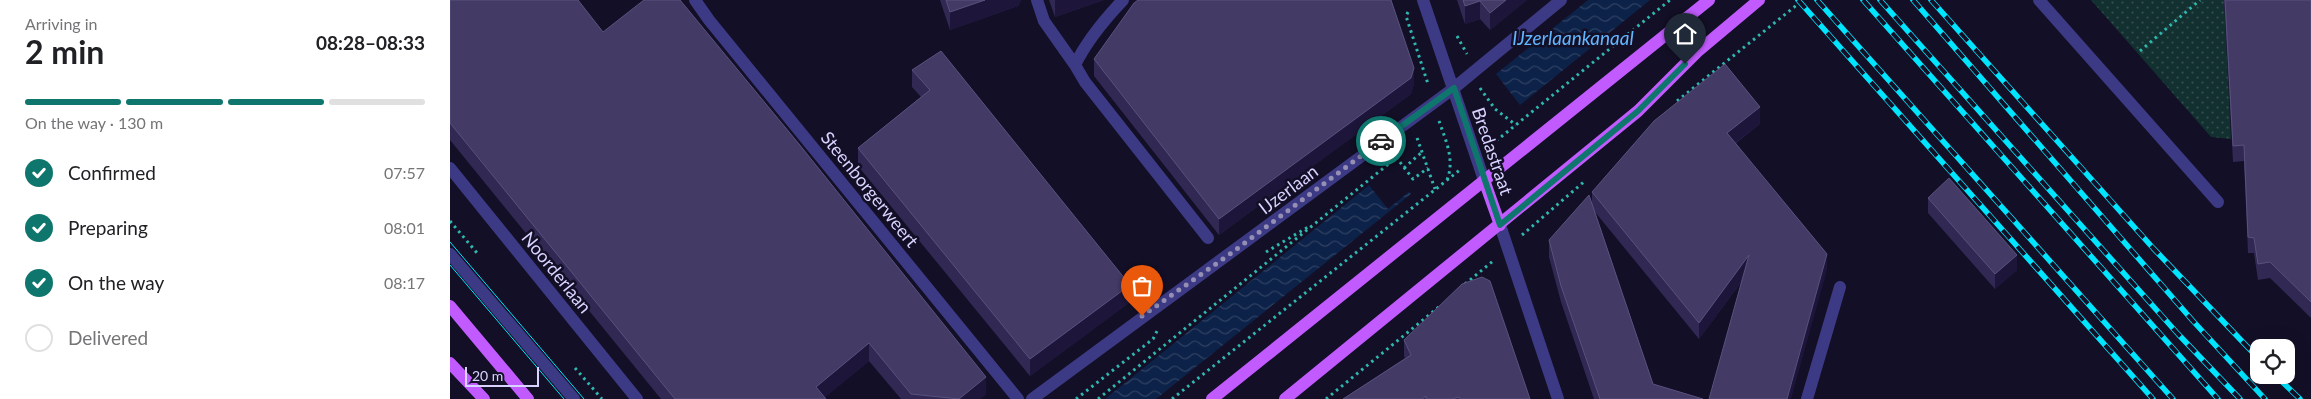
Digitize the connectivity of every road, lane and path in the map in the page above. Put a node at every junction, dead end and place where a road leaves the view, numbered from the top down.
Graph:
1 (695, 0) edge
2 (1037, 0) edge
3 (1123, 0) edge
4 (1423, 0) edge
5 (1561, 0) edge
6 (1670, 0) edge
7 (1709, 0) edge
8 (1759, 0) edge
9 (1803, 0) edge
10 (2038, 0) edge
11 (2200, 0) edge
12 (2140, 51) dead end
13 (1075, 65) junction
14 (1454, 88) junction
15 (1676, 102) edge
16 (1411, 119) junction
17 (1422, 152) junction
18 (1476, 157) junction
19 (450, 168) edge
20 (1404, 168) junction
21 (1428, 168) junction
22 (1588, 178) dead end
23 (1484, 180) junction
24 (1435, 189) junction
25 (2218, 202) dead end
26 (1319, 220) junction
27 (1500, 225) junction
28 (1208, 238) dead end
29 (1508, 248) junction
30 (450, 254) edge
31 (1262, 255) dead end
32 (1840, 287) dead end
33 (1459, 289) edge
34 (1446, 301) edge
35 (450, 306) edge
36 (1161, 324) dead end
37 (450, 363) edge
38 (484, 399) edge
39 (528, 399) edge
40 (574, 399) edge
41 (637, 399) edge
42 (1018, 399) edge
43 (1032, 399) edge
44 (1076, 399) edge
45 (1098, 399) edge
46 (1172, 399) edge
47 (1212, 399) edge
48 (1286, 399) edge
49 (1326, 399) edge
50 (1558, 399) edge
51 (1807, 399) edge

1 - 42 street, Steenborgerweert
2 - 13 street
3 - 13 street
4 - 14 street, Bredastraat
5 - 14 street, IJzerlaan
6 - 18 path
7 - 23 main road
8 - 27 main road
9 - 15 path
10 - 25 street
11 - 12 path
13 - 28 street
14 - 16 street, IJzerlaan
14 - 18 street, Bredastraat
16 - 17 path
16 - 43 street, IJzerlaan
17 - 20 path
17 - 21 path
18 - 23 street, Bredastraat
18 - 24 path
19 - 41 street, Noorderlaan
20 - 21 path
20 - 26 path
21 - 24 path
22 - 29 path
23 - 27 main road, Bredastraat
23 - 47 main road
24 - 46 path
26 - 31 path
26 - 45 path
27 - 29 street, Bredastraat
27 - 48 main road
29 - 33 path
29 - 50 street, Bredastraat
30 - 40 street
32 - 51 street
34 - 49 path
35 - 39 main road
36 - 44 path
37 - 38 main road

